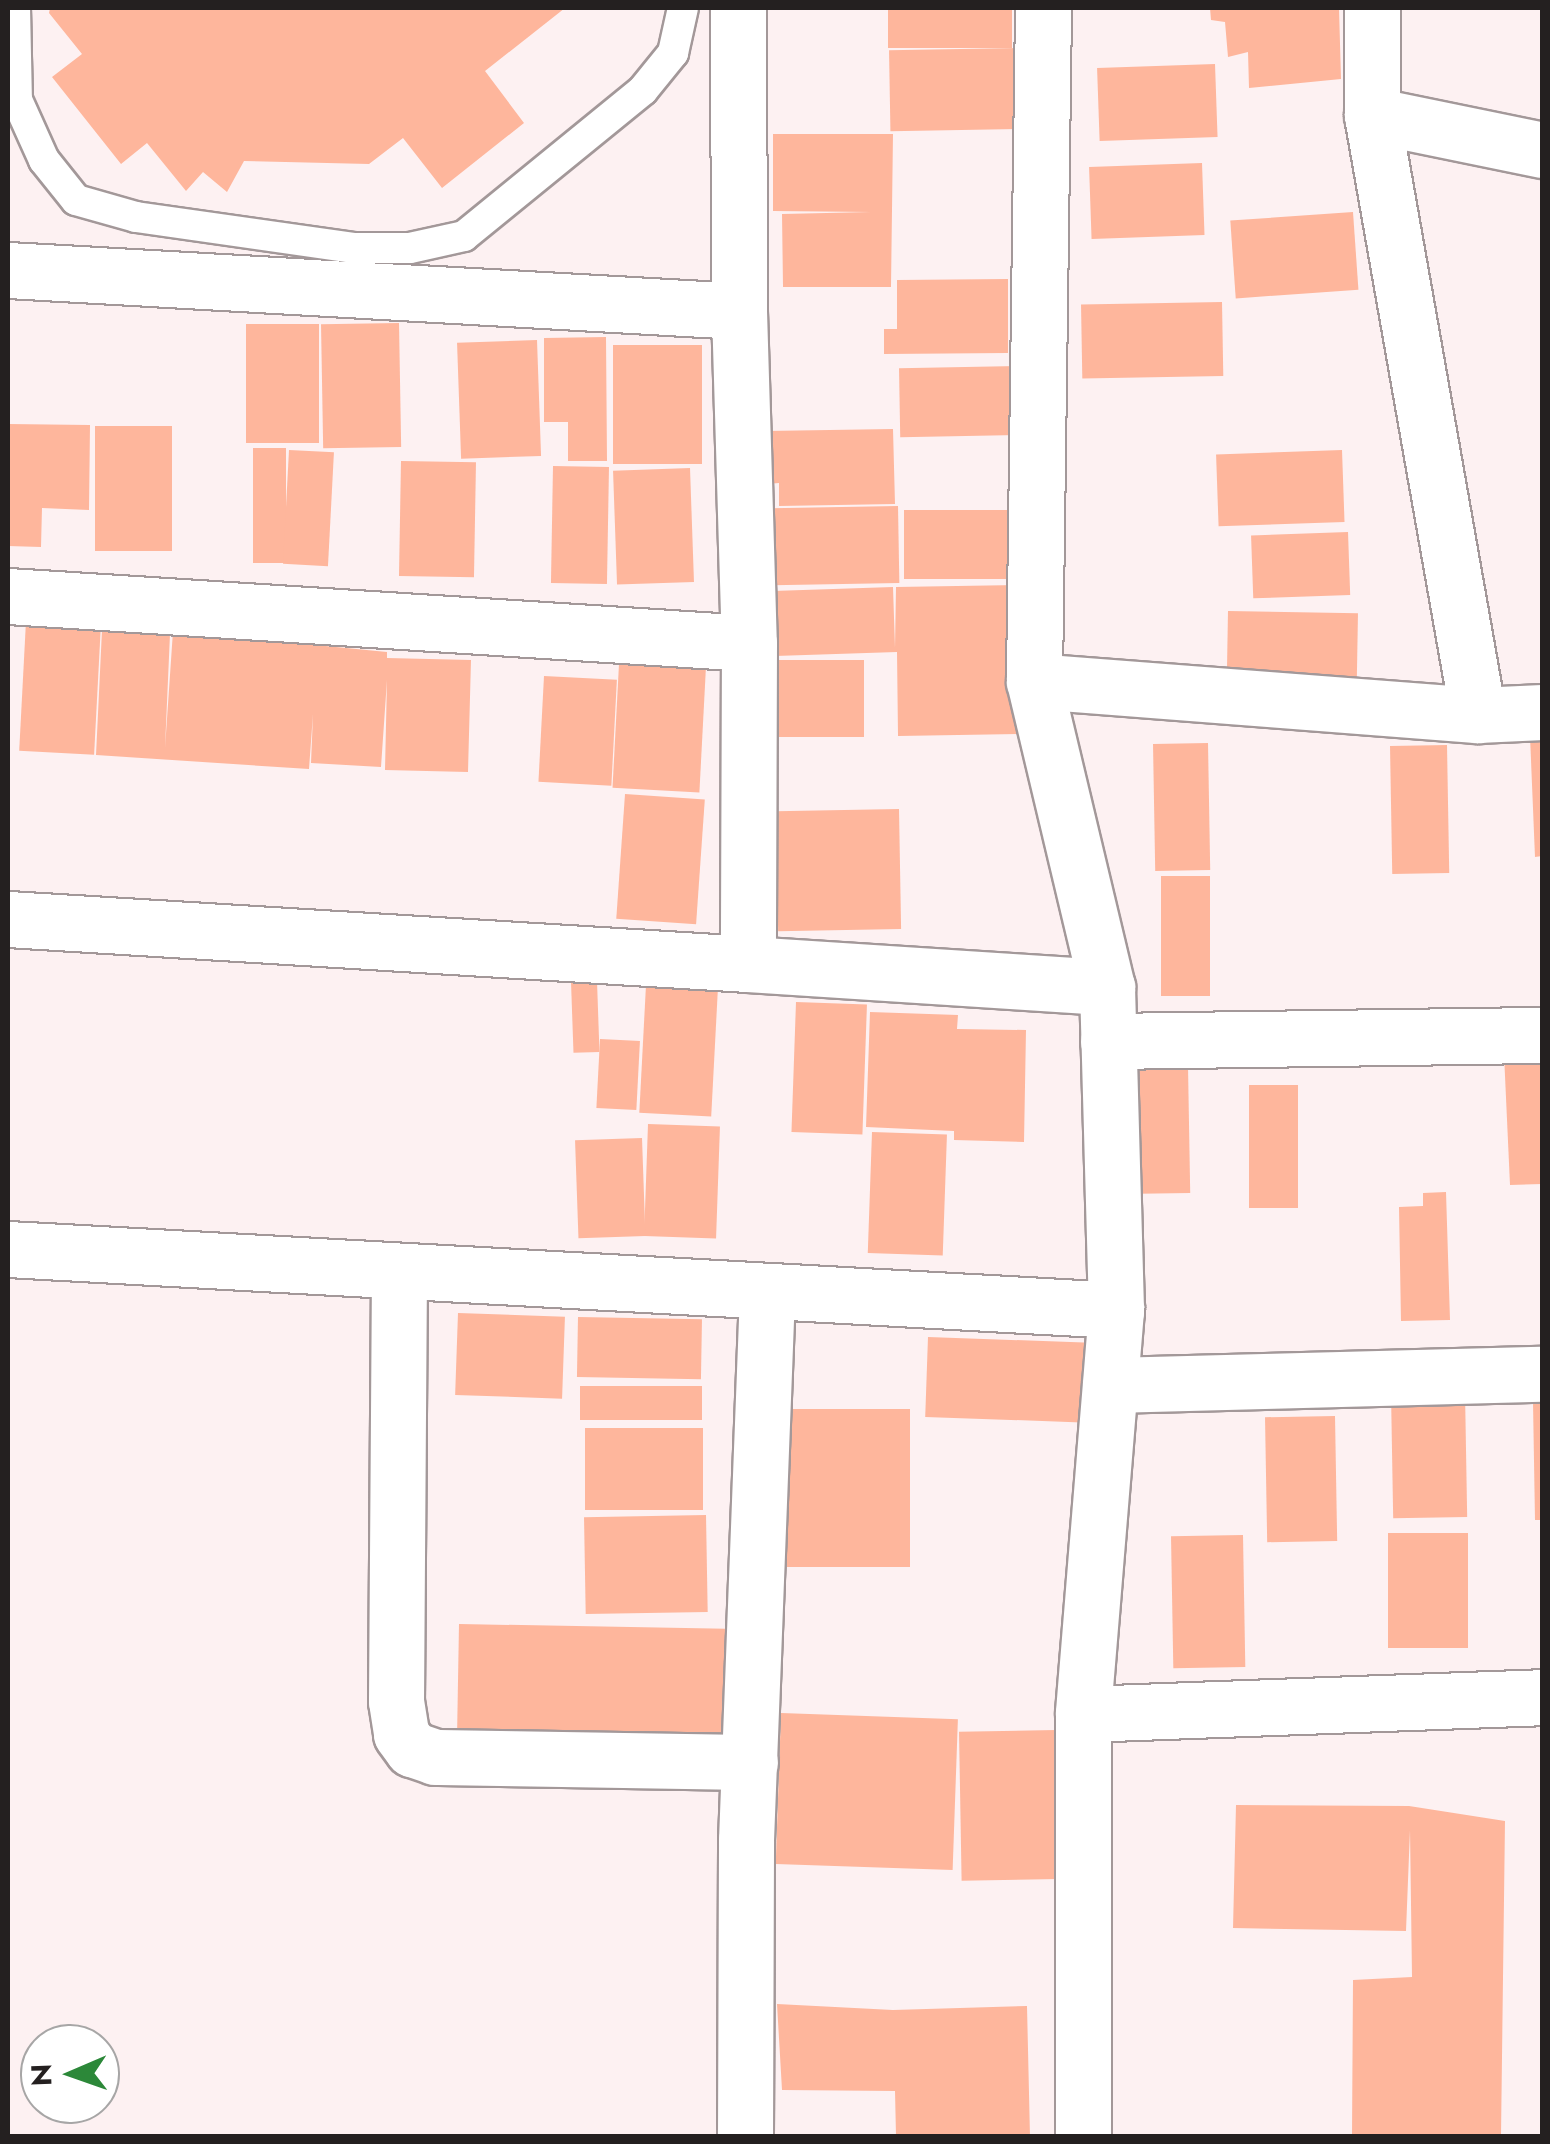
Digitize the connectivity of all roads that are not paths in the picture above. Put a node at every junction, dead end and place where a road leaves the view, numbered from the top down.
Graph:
1 (16, 8) edge
2 (683, 8) edge
3 (738, 8) edge
4 (1043, 8) edge
5 (1372, 8) edge
6 (1372, 114) junction
7 (1542, 150) edge
8 (8, 270) edge
9 (740, 310) junction
10 (8, 596) edge
11 (749, 643) junction
12 (1034, 682) junction
13 (1542, 712) edge
14 (1478, 716) junction
15 (8, 919) edge
16 (748, 964) junction
17 (1107, 987) junction
18 (1542, 1034) edge
19 (1108, 1041) junction
20 (8, 1250) edge
21 (399, 1271) junction
22 (767, 1293) junction
23 (1116, 1310) junction
24 (1542, 1374) edge
25 (1110, 1385) junction
26 (1542, 1697) edge
27 (1083, 1714) junction
28 (750, 1762) junction
29 (745, 2136) edge
30 (1083, 2136) edge

1 - 2 lane
3 - 9 street
4 - 12 street
5 - 6 street
6 - 7 street
6 - 14 street
8 - 9 street
9 - 11 street
10 - 11 street
11 - 16 street
12 - 14 street
12 - 17 street
13 - 14 street
15 - 16 street
16 - 17 street
17 - 19 street
18 - 19 street
19 - 23 street
20 - 21 street
21 - 22 street
21 - 28 street
22 - 23 street
22 - 28 street
23 - 25 street
24 - 25 street
25 - 27 street
26 - 27 street
27 - 30 street
28 - 29 street

